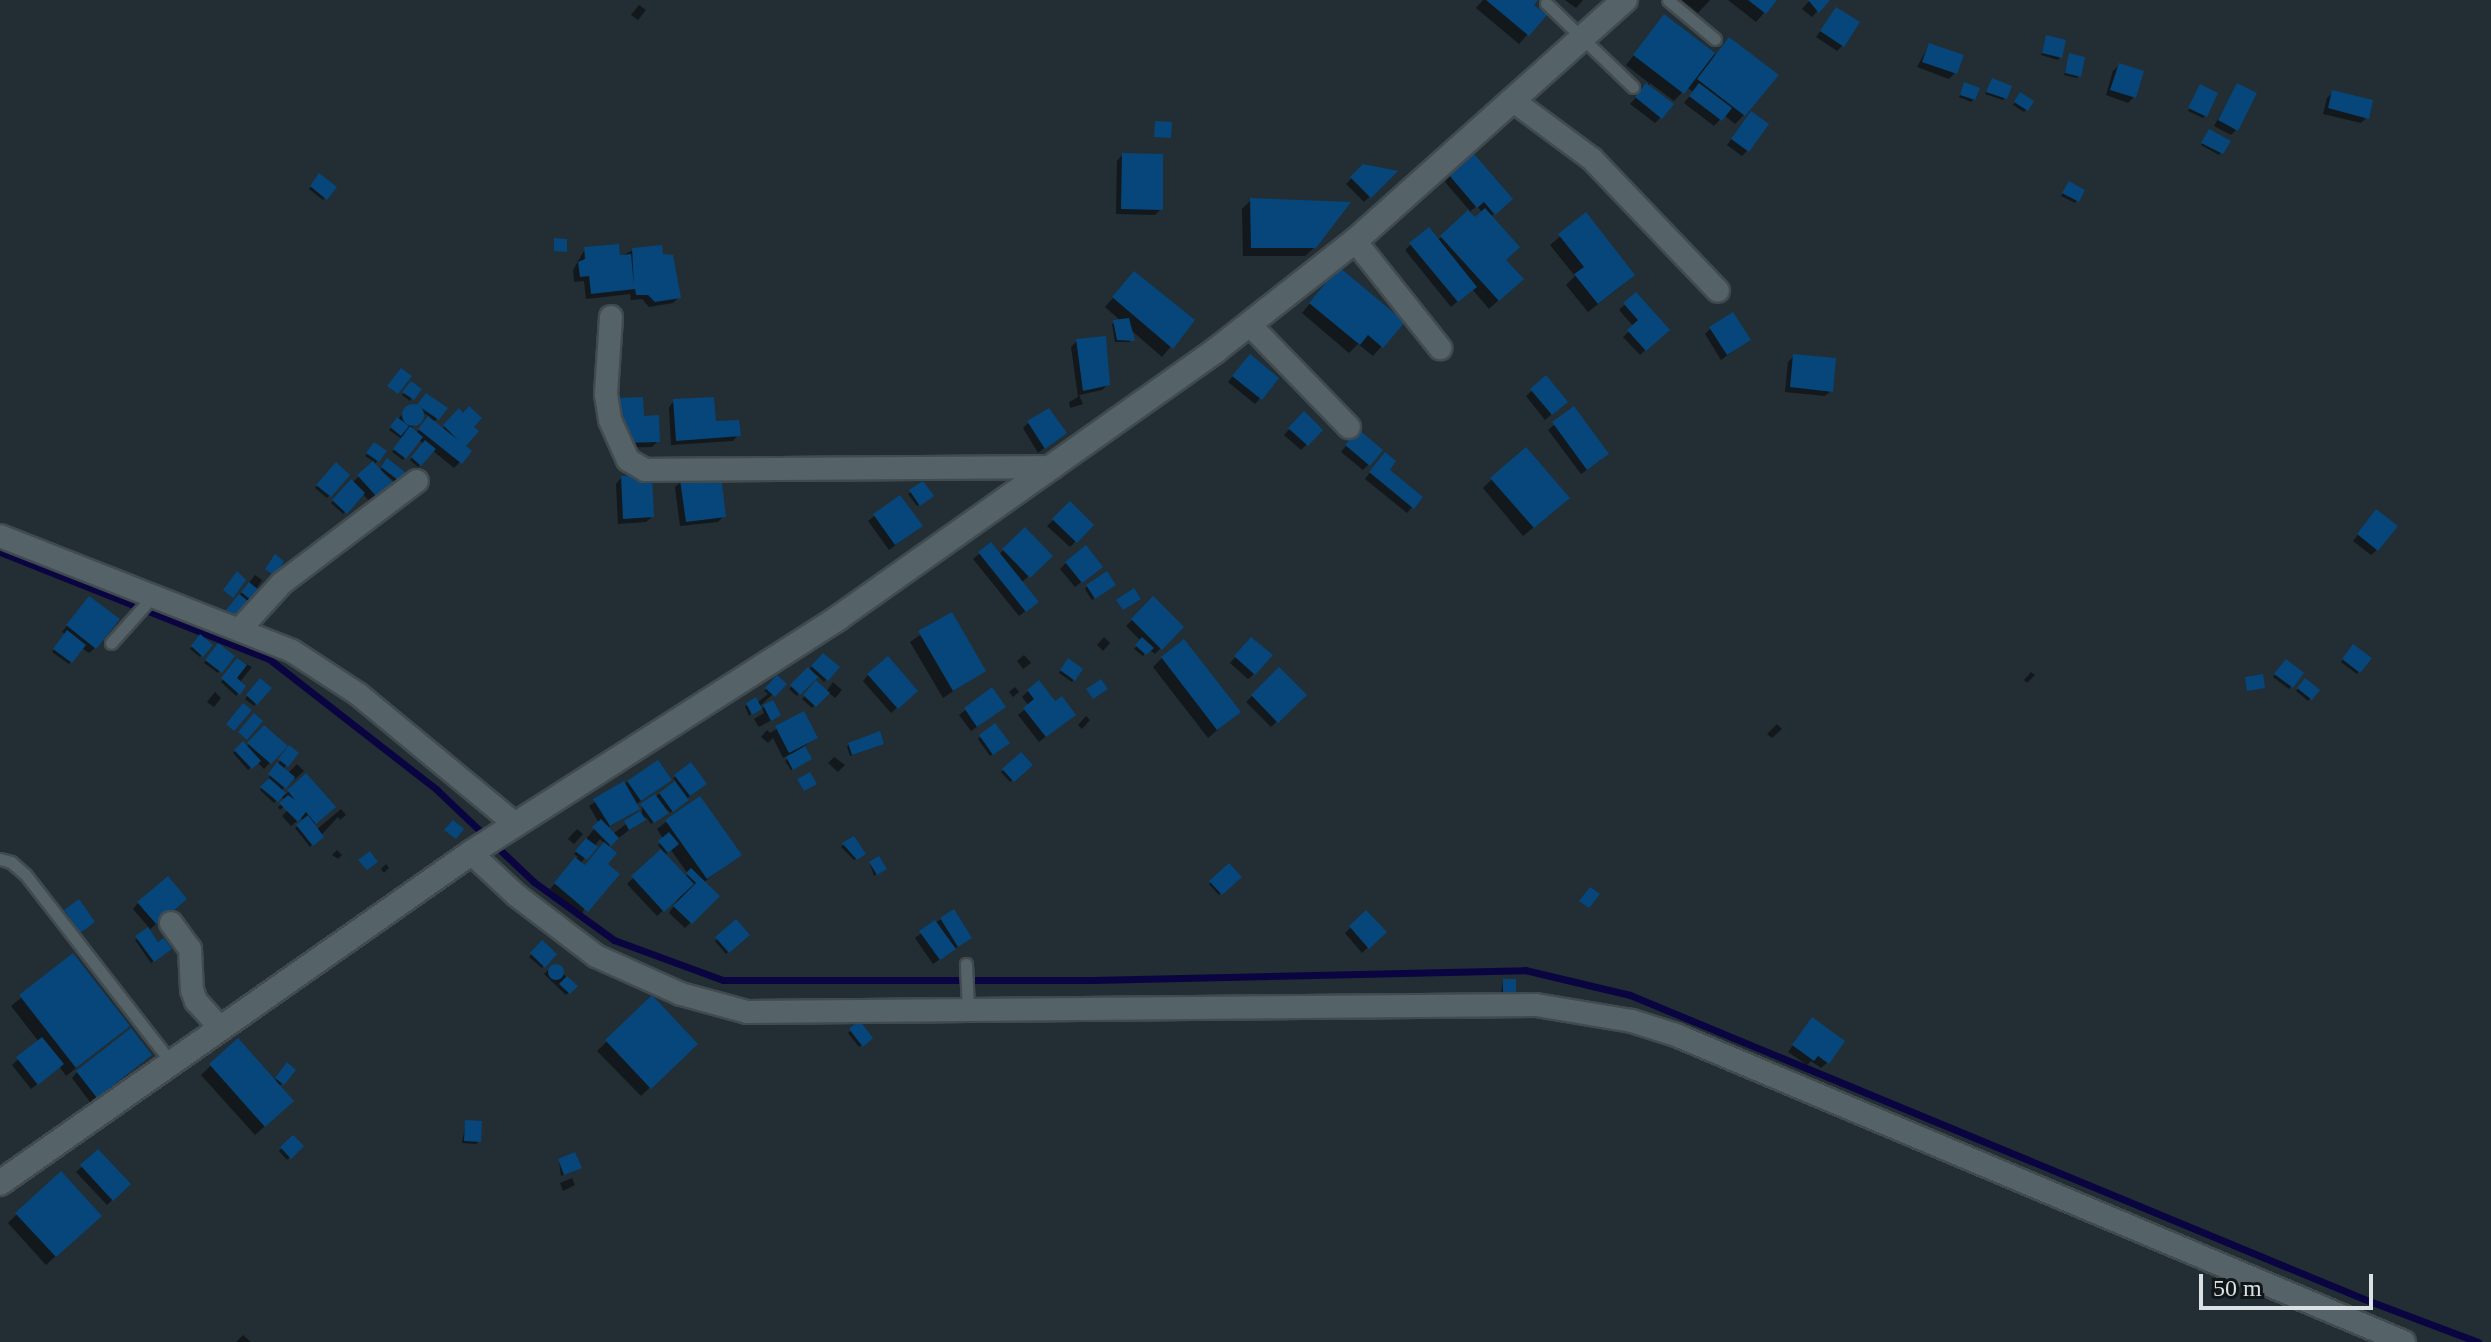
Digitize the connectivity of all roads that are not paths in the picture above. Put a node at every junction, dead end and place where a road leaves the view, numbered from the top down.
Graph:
1 (1625, 0) edge
2 (1668, 0) edge
3 (1546, 3) dead end
4 (1715, 39) dead end
5 (1581, 40) junction
6 (1633, 87) dead end
7 (1512, 100) junction
8 (1355, 241) junction
9 (1718, 291) dead end
10 (611, 317) dead end
11 (1250, 325) junction
12 (1440, 348) dead end
13 (1349, 427) dead end
14 (1053, 467) junction
15 (417, 481) dead end
16 (0, 536) edge
17 (153, 595) junction
18 (240, 629) junction
19 (111, 643) dead end
20 (515, 824) junction
21 (471, 853) junction
22 (0, 859) edge
23 (171, 923) dead end
24 (966, 964) dead end
25 (968, 1010) junction
26 (220, 1028) junction
27 (171, 1062) junction
28 (0, 1183) edge
29 (2404, 1342) edge

1 - 5 street
2 - 4 lane
3 - 5 lane
5 - 6 lane
5 - 7 street
7 - 8 street
7 - 9 street
8 - 11 street
8 - 12 street
10 - 14 street
11 - 13 street
11 - 14 street
14 - 20 street
15 - 18 street
16 - 17 street
17 - 18 street
17 - 19 lane
18 - 20 street
20 - 21 street
21 - 25 street
21 - 26 street
22 - 27 lane
23 - 26 street
24 - 25 lane
25 - 29 street
26 - 27 street
27 - 28 street

